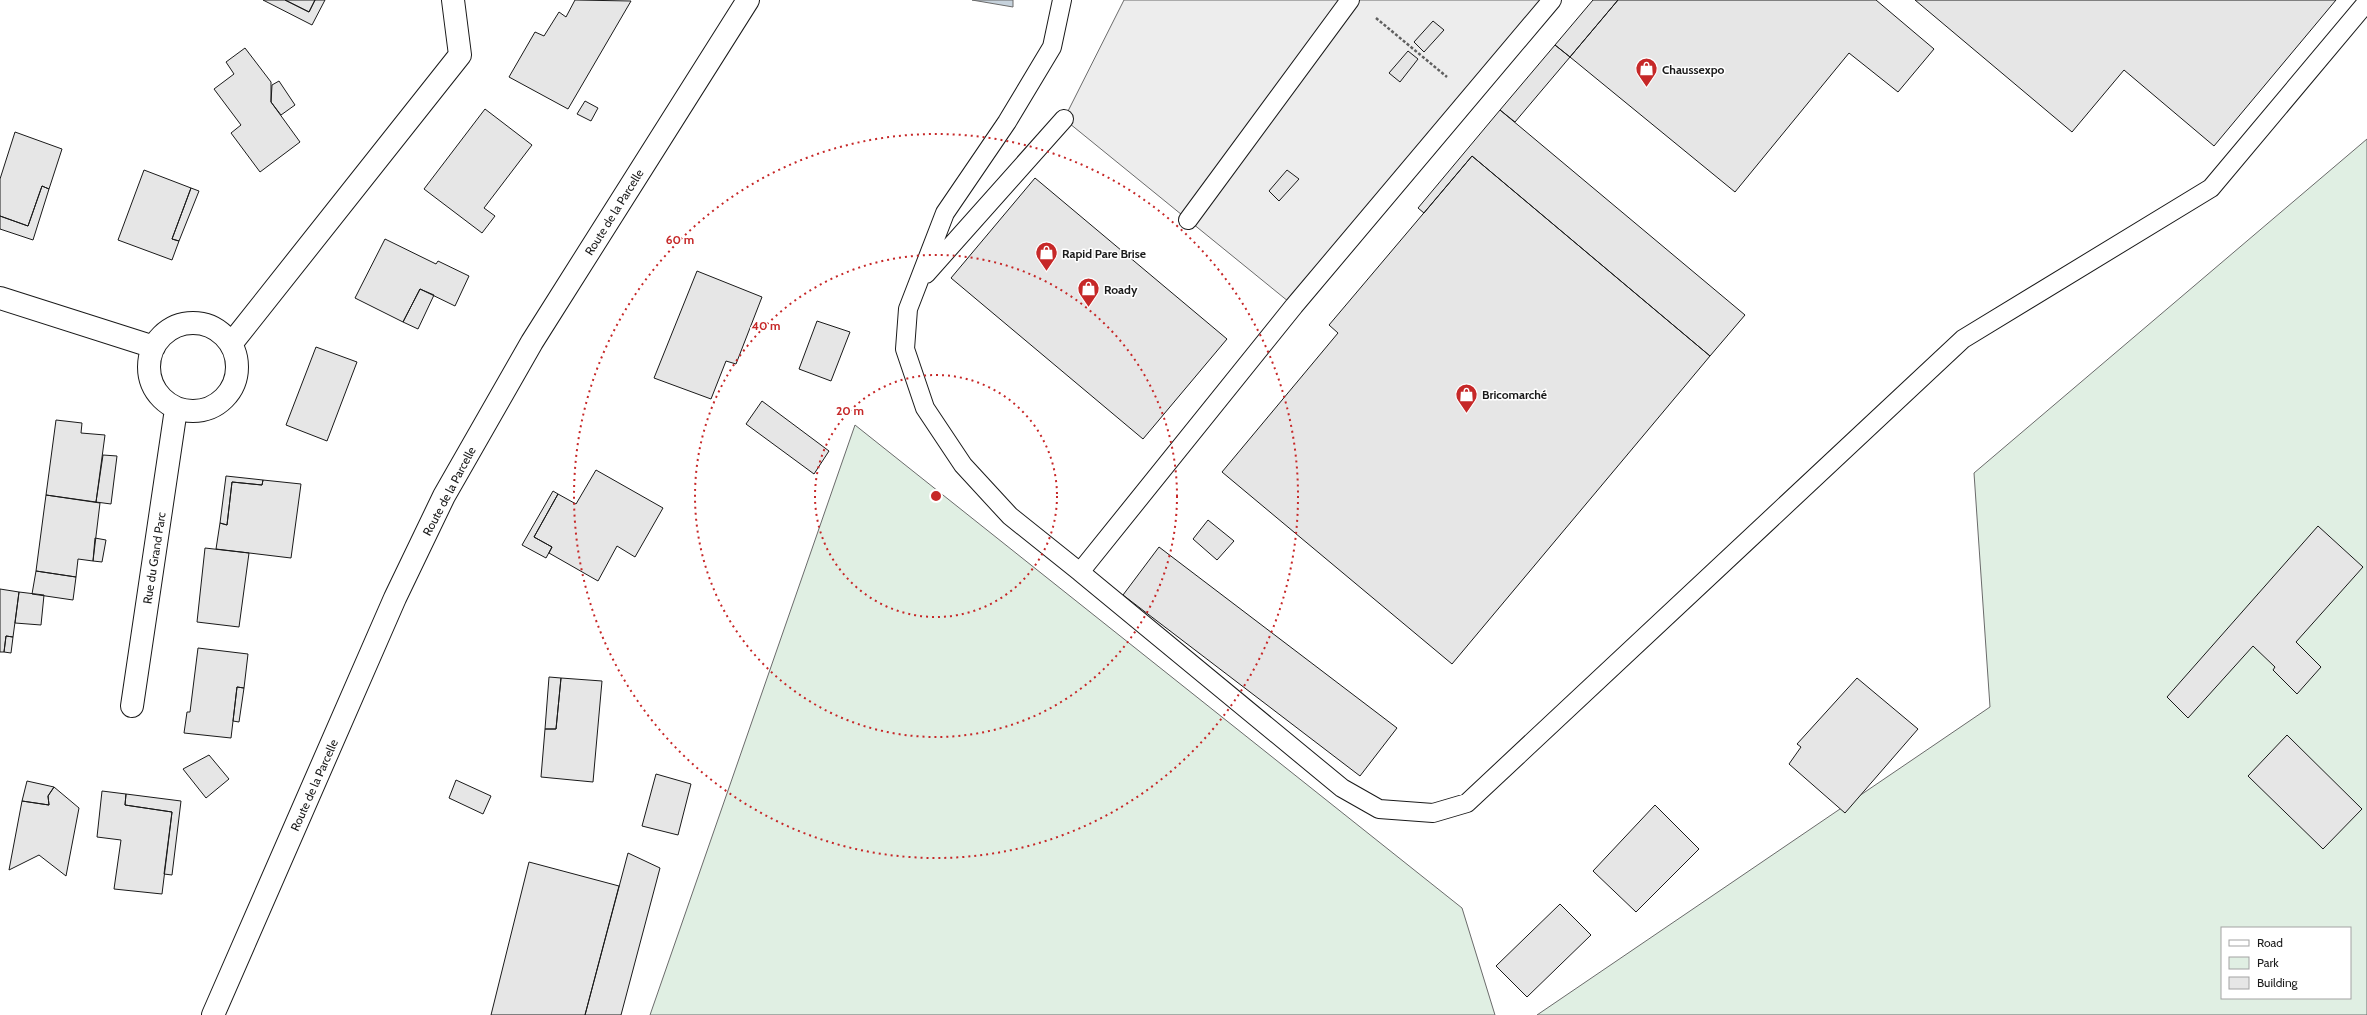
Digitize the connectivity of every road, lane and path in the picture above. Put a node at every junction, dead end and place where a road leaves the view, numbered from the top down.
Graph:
1 (453, 0) edge
2 (748, 0) edge
3 (1062, 0) edge
4 (1350, 0) edge
5 (1552, 0) edge
6 (2367, 2) edge
7 (1371, 14) dead end
8 (1470, 96) junction
9 (1064, 118) dead end
10 (1188, 220) dead end
11 (918, 284) junction
12 (0, 298) edge
13 (231, 344) junction
14 (154, 347) junction
15 (176, 409) junction
16 (1080, 572) junction
17 (132, 706) dead end
18 (213, 1015) edge

1 - 13 street
2 - 18 street, Route de la Parcelle
3 - 11 lane
4 - 10 lane
5 - 8 lane
6 - 16 lane
7 - 8 path
8 - 16 lane
9 - 11 lane
11 - 16 lane
12 - 14 street
13 - 14 street
13 - 15 street
14 - 15 street
15 - 17 street, Rue du Grand Parc

